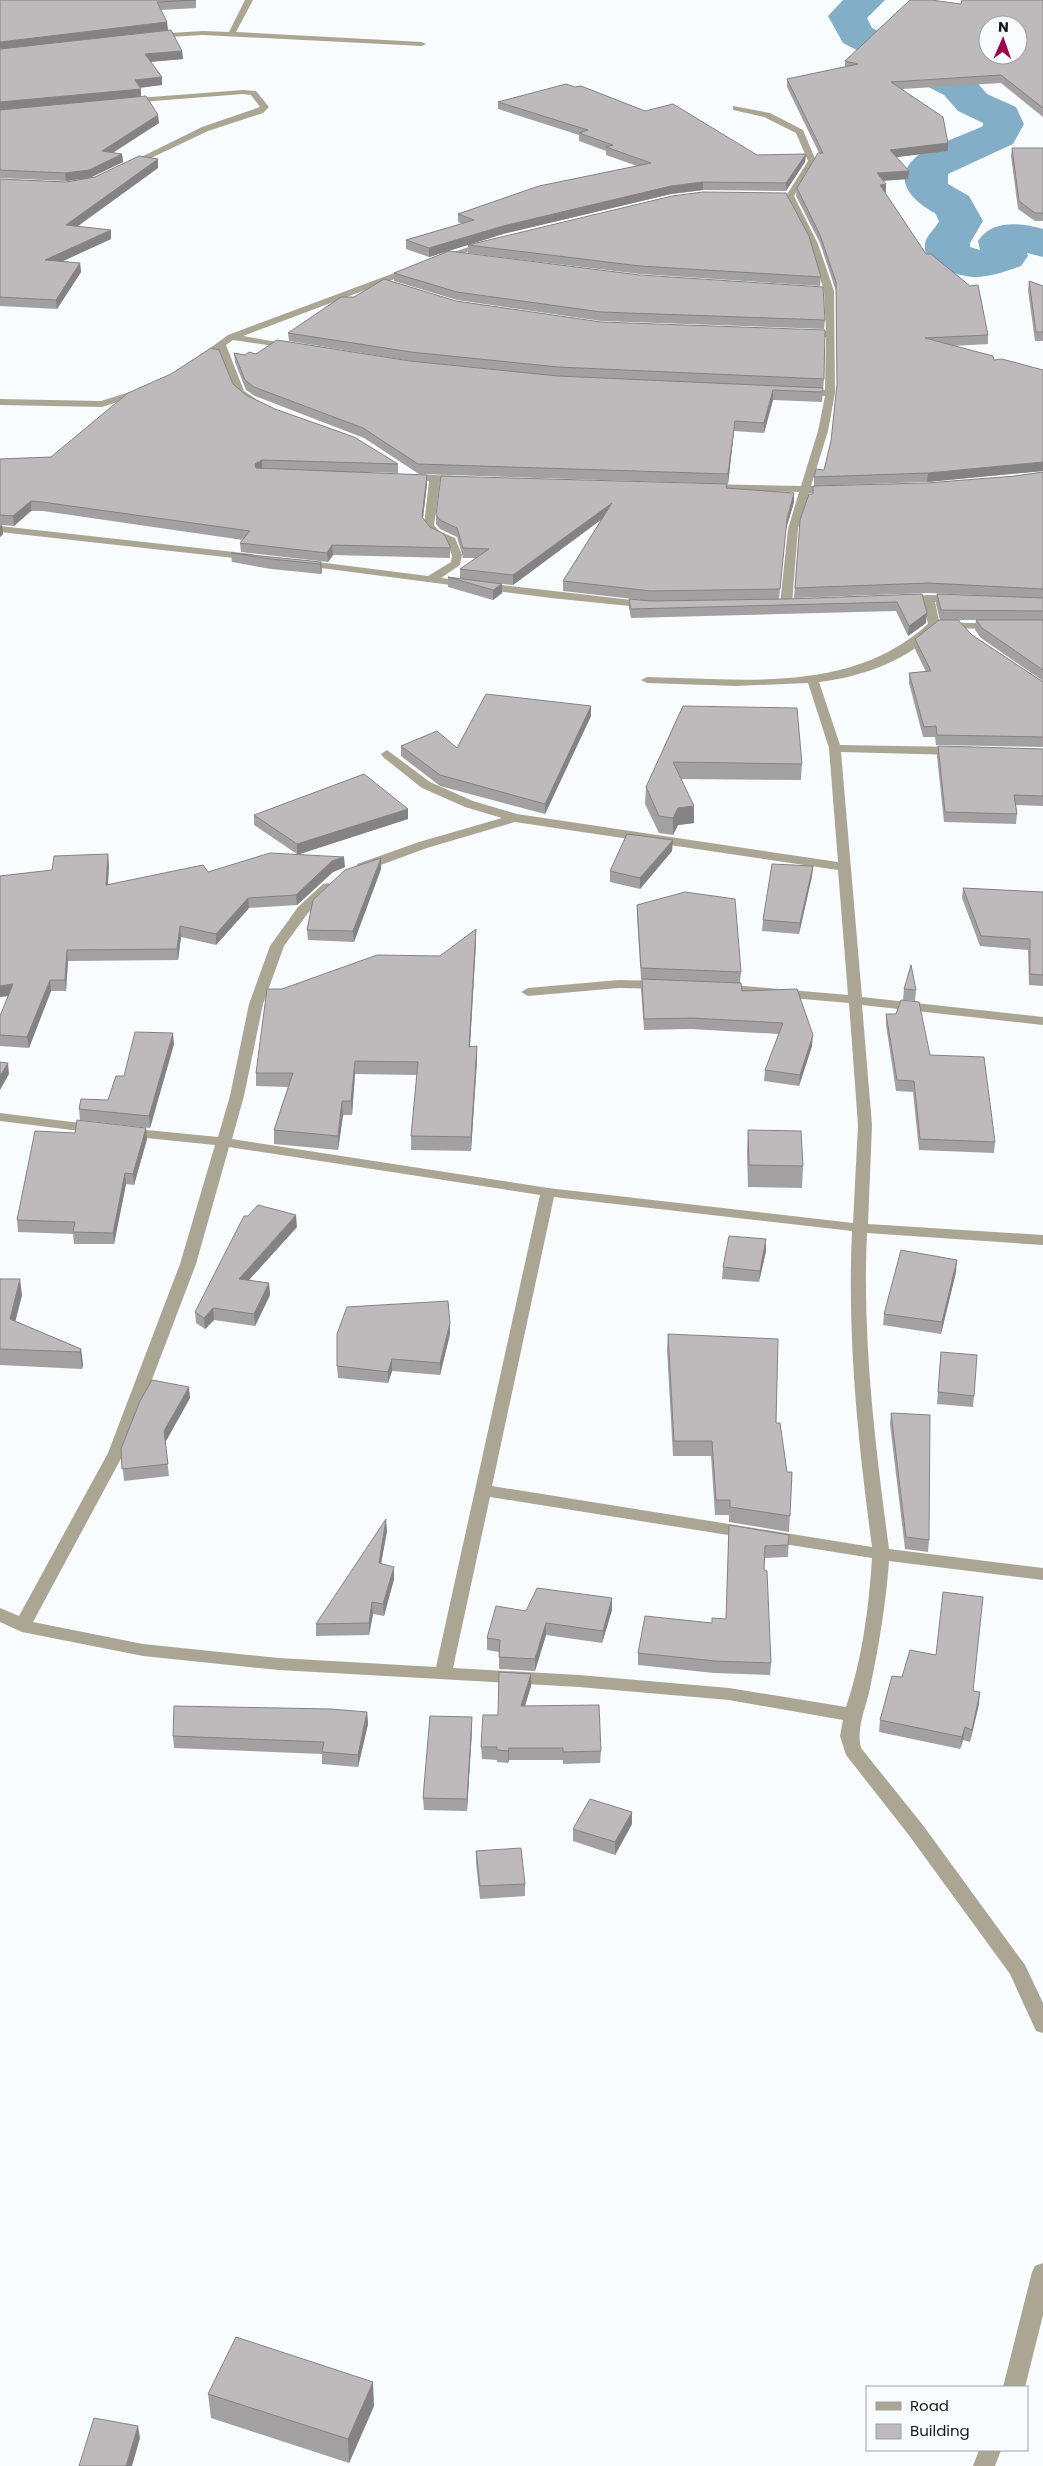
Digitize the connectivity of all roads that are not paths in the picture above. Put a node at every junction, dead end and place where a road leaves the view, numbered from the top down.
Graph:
1 (248, 0) edge
2 (232, 35) junction
3 (140, 37) edge
4 (422, 44) dead end
5 (114, 102) edge
6 (736, 108) dead end
7 (117, 171) edge
8 (498, 240) edge
9 (447, 255) junction
10 (475, 260) edge
11 (380, 282) junction
12 (397, 287) edge
13 (793, 333) edge
14 (831, 334) junction
15 (231, 337) junction
16 (221, 345) junction
17 (297, 348) edge
18 (189, 366) edge
19 (151, 387) edge
20 (791, 392) edge
21 (830, 393) junction
22 (0, 402) edge
23 (261, 405) edge
24 (398, 472) edge
25 (435, 478) junction
26 (474, 480) edge
27 (698, 487) edge
28 (805, 490) junction
29 (843, 490) edge
30 (0, 529) edge
31 (260, 558) edge
32 (289, 561) edge
33 (431, 579) junction
34 (928, 598) junction
35 (970, 599) edge
36 (890, 600) edge
37 (786, 604) edge
38 (661, 605) edge
39 (934, 626) junction
40 (1003, 626) edge
41 (963, 627) junction
42 (976, 641) edge
43 (647, 680) dead end
44 (813, 681) junction
45 (835, 748) junction
46 (974, 751) edge
47 (387, 754) dead end
48 (515, 818) junction
49 (844, 867) junction
50 (678, 986) edge
51 (706, 987) edge
52 (528, 992) dead end
53 (856, 1000) junction
54 (1043, 1022) edge
55 (0, 1117) edge
56 (225, 1142) junction
57 (548, 1192) junction
58 (861, 1228) junction
59 (1043, 1240) edge
60 (483, 1490) junction
61 (881, 1554) junction
62 (1043, 1574) edge
63 (0, 1614) edge
64 (22, 1626) junction
65 (443, 1674) junction
66 (853, 1715) junction
67 (1043, 2025) edge
68 (1043, 2272) edge
69 (1014, 2386) edge
70 (990, 2451) edge
71 (984, 2466) edge

1 - 2 street
2 - 3 street
2 - 4 street
5 - 7 street
6 - 14 street
8 - 9 street
9 - 10 street
9 - 11 street
11 - 12 street
11 - 15 street
13 - 14 street
14 - 21 street
15 - 16 street
15 - 17 street
16 - 18 street
16 - 23 street
19 - 22 street
20 - 21 street
21 - 28 street
24 - 25 street
25 - 26 street
25 - 33 street
27 - 28 street
28 - 29 street
28 - 37 street
30 - 31 street
32 - 33 street
33 - 38 street
34 - 35 street
34 - 36 street
34 - 39 street
39 - 41 street
39 - 44 street
40 - 41 street
41 - 42 street
43 - 44 street
44 - 45 street
45 - 46 street
45 - 49 street
47 - 48 street
48 - 49 street
48 - 56 street
49 - 53 street
50 - 52 street
51 - 53 street
53 - 54 street
53 - 58 street
55 - 56 street
56 - 57 street
56 - 64 street
57 - 58 street
57 - 60 street
58 - 59 street
58 - 61 street
60 - 61 street
60 - 65 street
61 - 62 street
61 - 66 street
63 - 64 street
64 - 65 street
65 - 66 street
66 - 67 street
68 - 69 street
70 - 71 street

